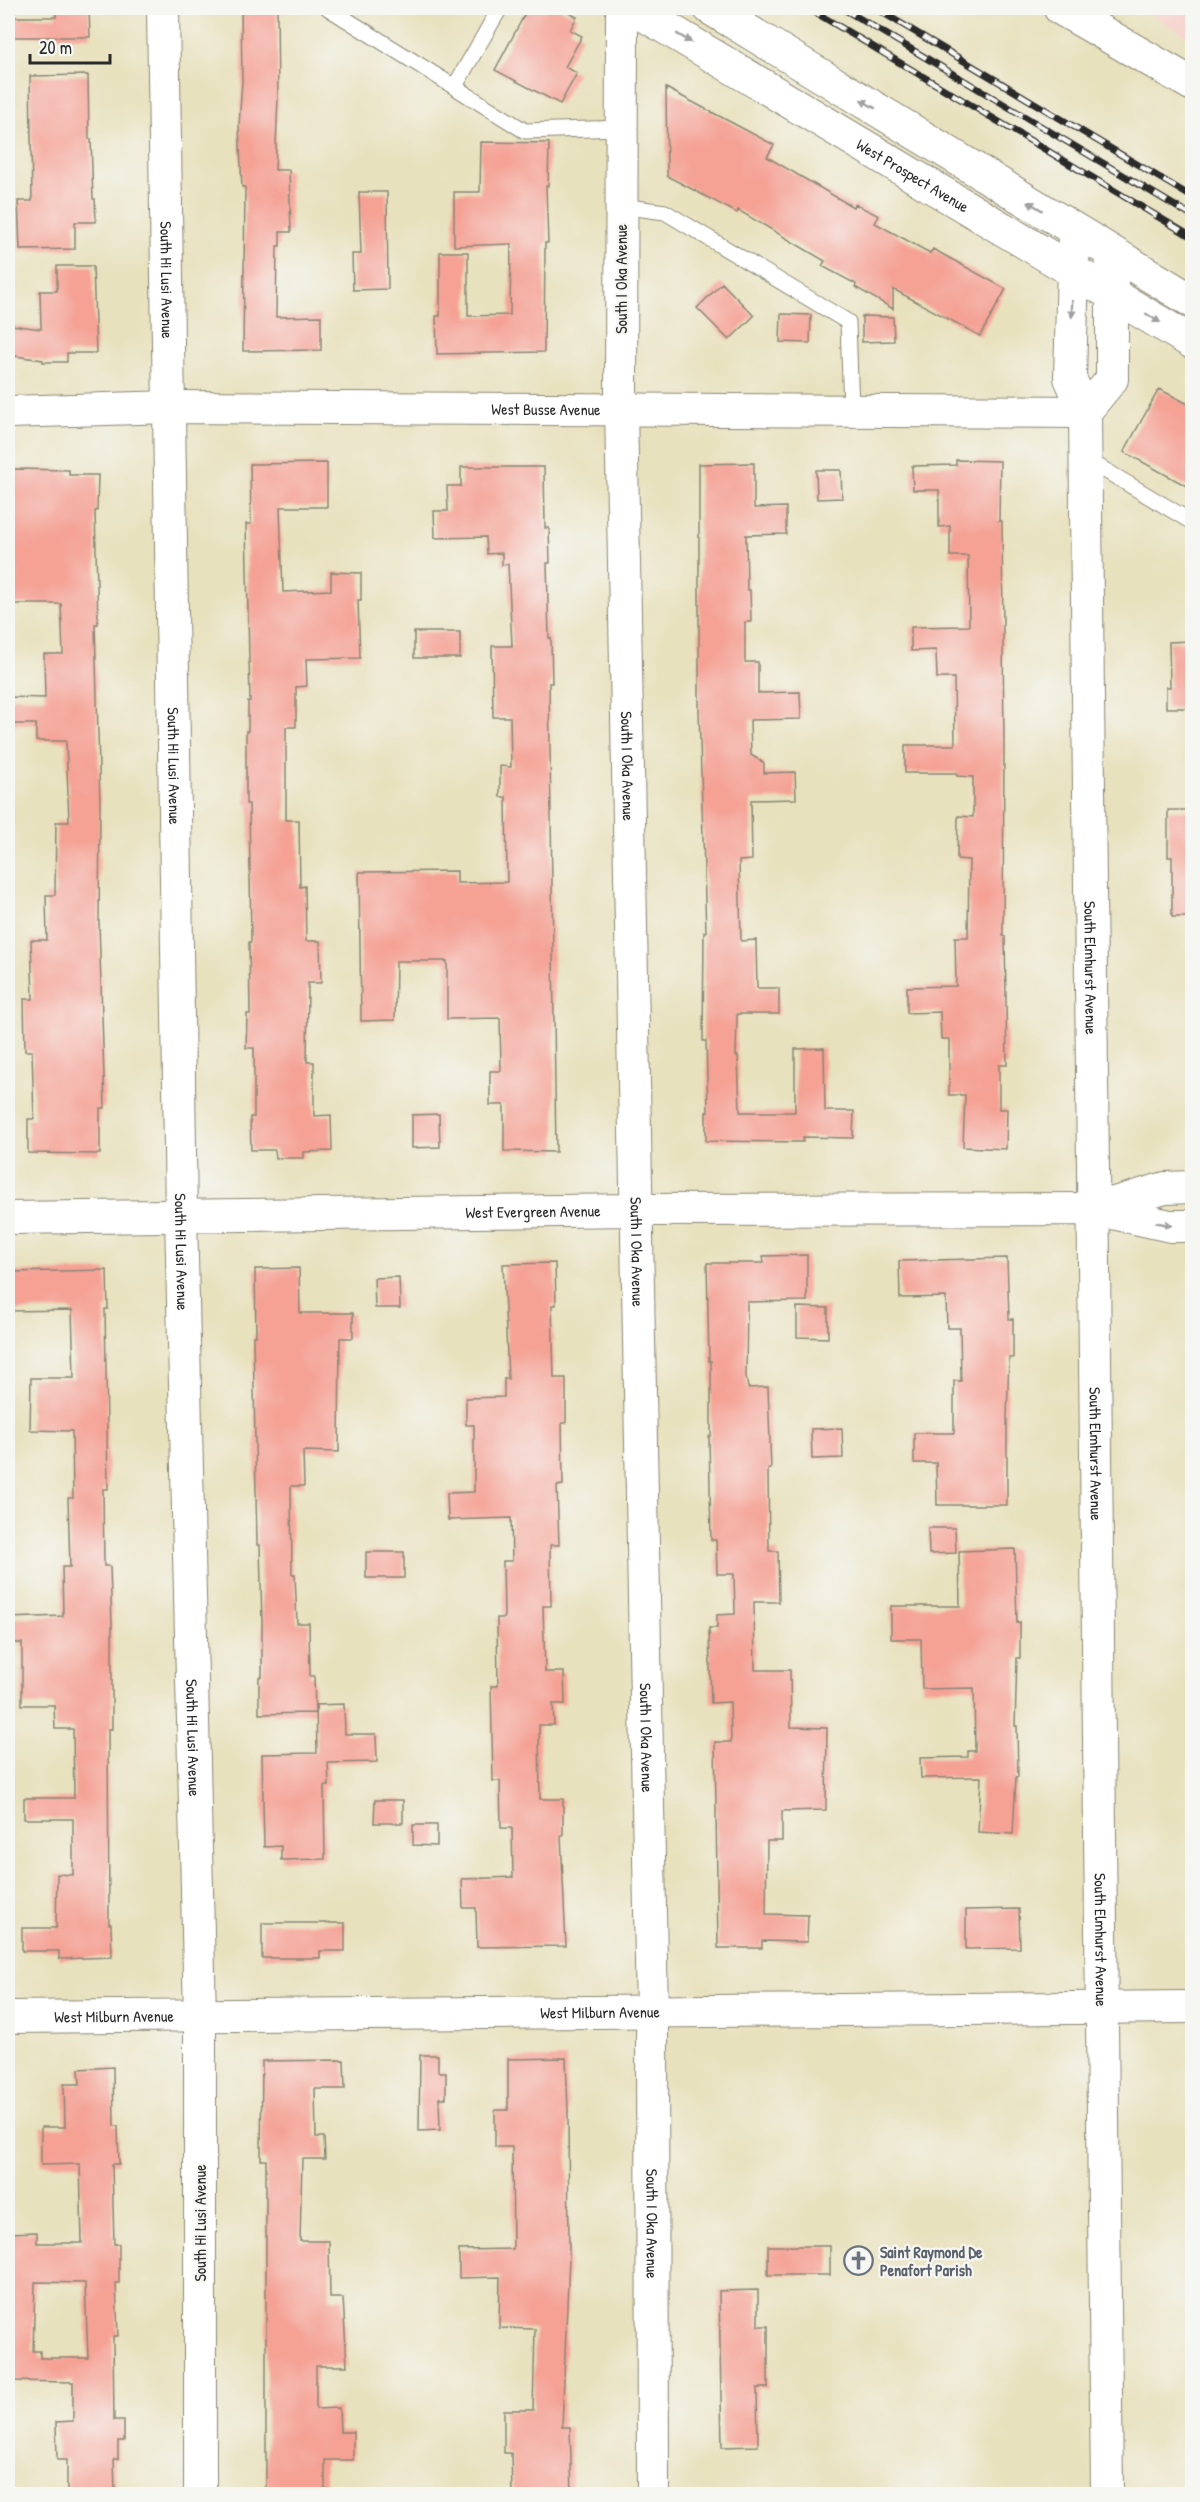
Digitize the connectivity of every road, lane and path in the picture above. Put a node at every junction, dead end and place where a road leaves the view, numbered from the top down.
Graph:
1 (164, 8) edge
2 (328, 8) edge
3 (500, 8) edge
4 (622, 8) edge
5 (633, 8) edge
6 (710, 8) edge
7 (1060, 8) edge
8 (1192, 84) edge
9 (455, 86) junction
10 (622, 128) junction
11 (621, 206) junction
12 (1074, 230) junction
13 (1112, 253) junction
14 (1073, 270) junction
15 (1113, 294) junction
16 (1192, 301) edge
17 (1192, 342) edge
18 (171, 407) junction
19 (621, 408) junction
20 (851, 410) junction
21 (8, 411) edge
22 (1085, 412) junction
23 (1086, 459) junction
24 (1192, 522) edge
25 (1192, 1187) edge
26 (1094, 1209) junction
27 (635, 1210) junction
28 (181, 1216) junction
29 (8, 1218) edge
30 (1192, 1226) edge
31 (1192, 2007) edge
32 (1103, 2008) junction
33 (652, 2012) junction
34 (200, 2016) junction
35 (8, 2017) edge
36 (200, 2494) edge
37 (653, 2494) edge
38 (1107, 2494) edge

1 - 18 street, South Hi Lusi Avenue
2 - 9 lane
3 - 9 lane
4 - 10 street, South I Oka Avenue
5 -> 14 street, West Prospect Avenue
12 -> 6 street
7 - 8 street
9 - 10 lane
10 - 11 street, South I Oka Avenue
11 - 19 street, South I Oka Avenue
11 - 20 lane
12 - 13 street
12 - 14 street, South Elmhurst Avenue
13 - 15 street
13 - 16 street
14 - 15 street, West Prospect Avenue
14 -> 22 street, South Elmhurst Avenue
15 -> 17 street, West Prospect Avenue
15 - 22 street
18 - 19 street, West Busse Avenue
18 - 21 street, West Busse Avenue
18 - 28 street, South Hi Lusi Avenue
19 - 20 street, West Busse Avenue
19 - 27 street, South I Oka Avenue
20 - 22 street, West Busse Avenue
22 - 23 street, South Elmhurst Avenue
23 - 24 lane
23 - 26 street, South Elmhurst Avenue
25 - 26 street, West Evergreen Avenue
26 - 27 street, West Evergreen Avenue
26 -> 30 street, West Evergreen Avenue
26 - 32 street, South Elmhurst Avenue
27 - 28 street, West Evergreen Avenue
27 - 33 street, South I Oka Avenue
28 - 29 street, West Evergreen Avenue
28 - 34 street, South Hi Lusi Avenue
31 - 32 street, West Milburn Avenue
32 - 33 street, West Milburn Avenue
32 - 38 street, South Elmhurst Avenue
33 - 34 street, West Milburn Avenue
33 - 37 street, South I Oka Avenue
34 - 35 street, West Milburn Avenue
34 - 36 street, South Hi Lusi Avenue

